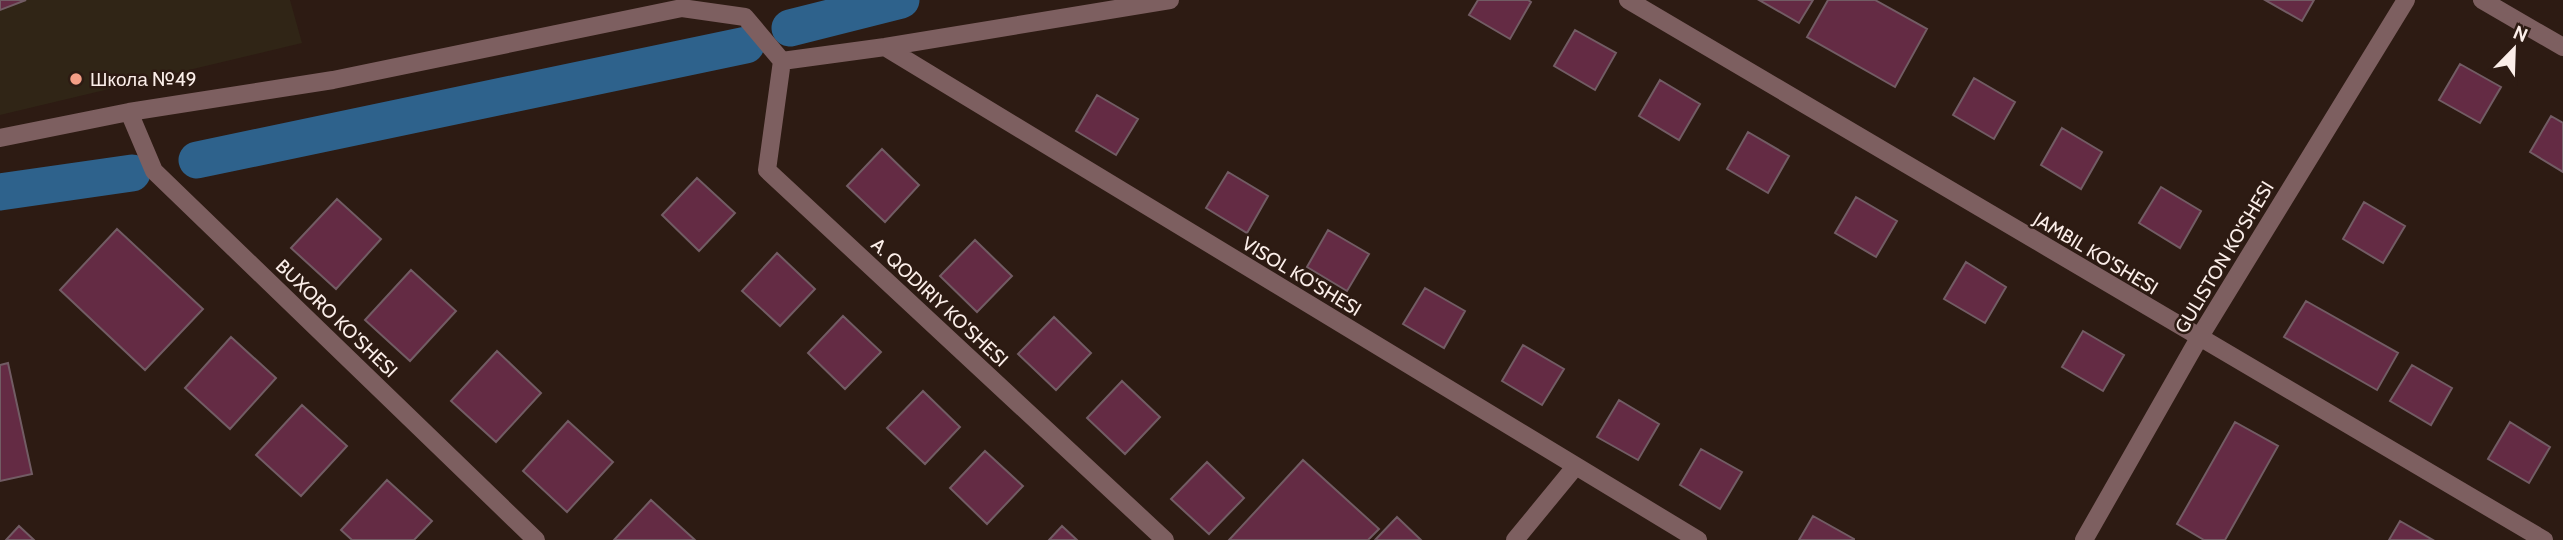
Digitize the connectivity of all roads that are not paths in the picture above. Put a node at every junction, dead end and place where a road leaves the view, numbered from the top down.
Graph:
1 (1170, 0) edge
2 (1628, 0) edge
3 (2406, 0) edge
4 (2482, 0) edge
5 (885, 47) junction
6 (2563, 47) edge
7 (782, 61) junction
8 (129, 112) junction
9 (0, 138) edge
10 (2199, 338) junction
11 (1575, 467) junction
12 (536, 540) edge
13 (1165, 540) edge
14 (1516, 540) edge
15 (1698, 540) edge
16 (2084, 540) edge
17 (2544, 540) edge

1 - 5 street
2 - 10 street, JAMBIL KO'SHESI
3 - 10 street, GULISTON KO'SHESI
4 - 6 street
5 - 7 street
5 - 11 street, VISOL KO'SHESI
7 - 8 street
7 - 13 street, A. QODIRIY KO'SHESI
8 - 9 street
8 - 12 street, BUXORO KO'SHESI
10 - 16 street, GULISTON KO'SHESI
10 - 17 street, JAMBIL KO'SHESI
11 - 14 street
11 - 15 street, VISOL KO'SHESI

